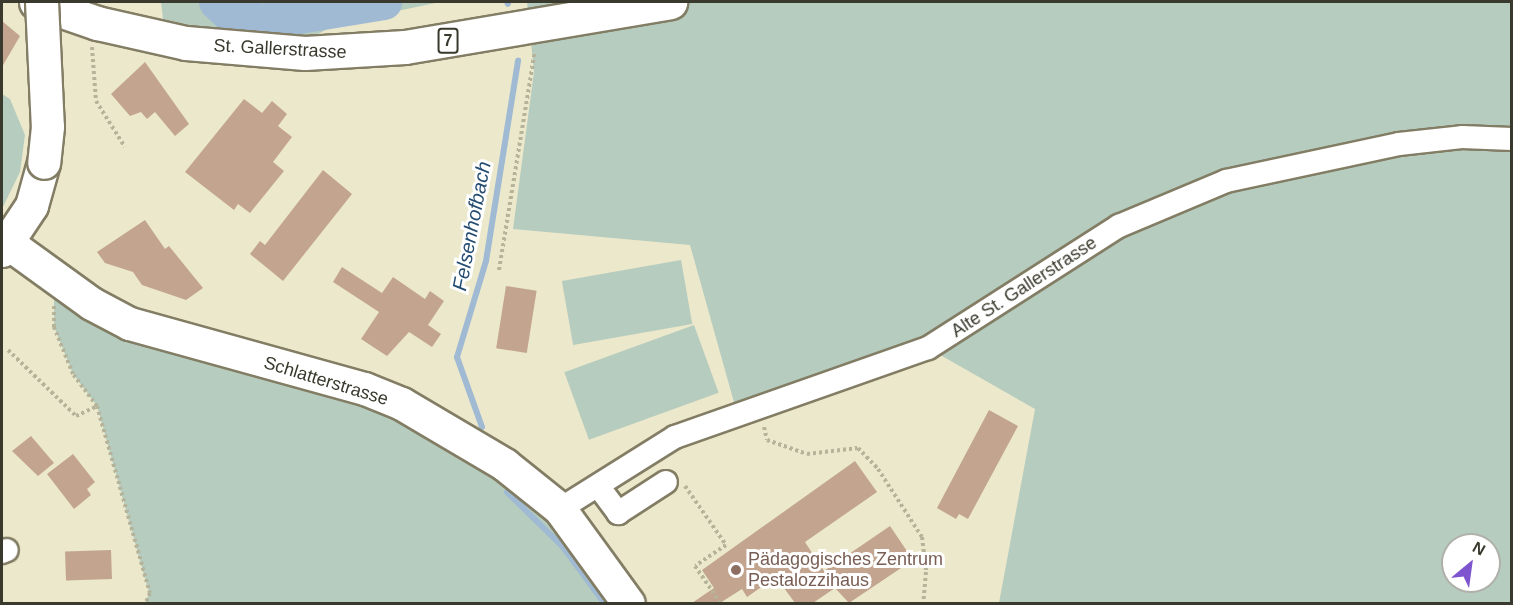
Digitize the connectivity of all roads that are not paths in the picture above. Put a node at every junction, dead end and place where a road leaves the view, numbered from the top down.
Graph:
1 (36, 2) edge
2 (42, 2) edge
3 (670, 2) edge
4 (1512, 139) edge
5 (5, 248) edge
6 (666, 482) dead end
7 (598, 486) junction
8 (560, 510) junction
9 (629, 603) edge

1 - 3 main road, St. Gallerstrasse / 7
2 - 5 street, bridge
4 - 7 street, Alte St. Gallerstrasse
5 - 8 street, Schlatterstrasse
6 - 7 street
7 - 8 street, Alte St. Gallerstrasse
8 - 9 street, Schlatterstrasse

